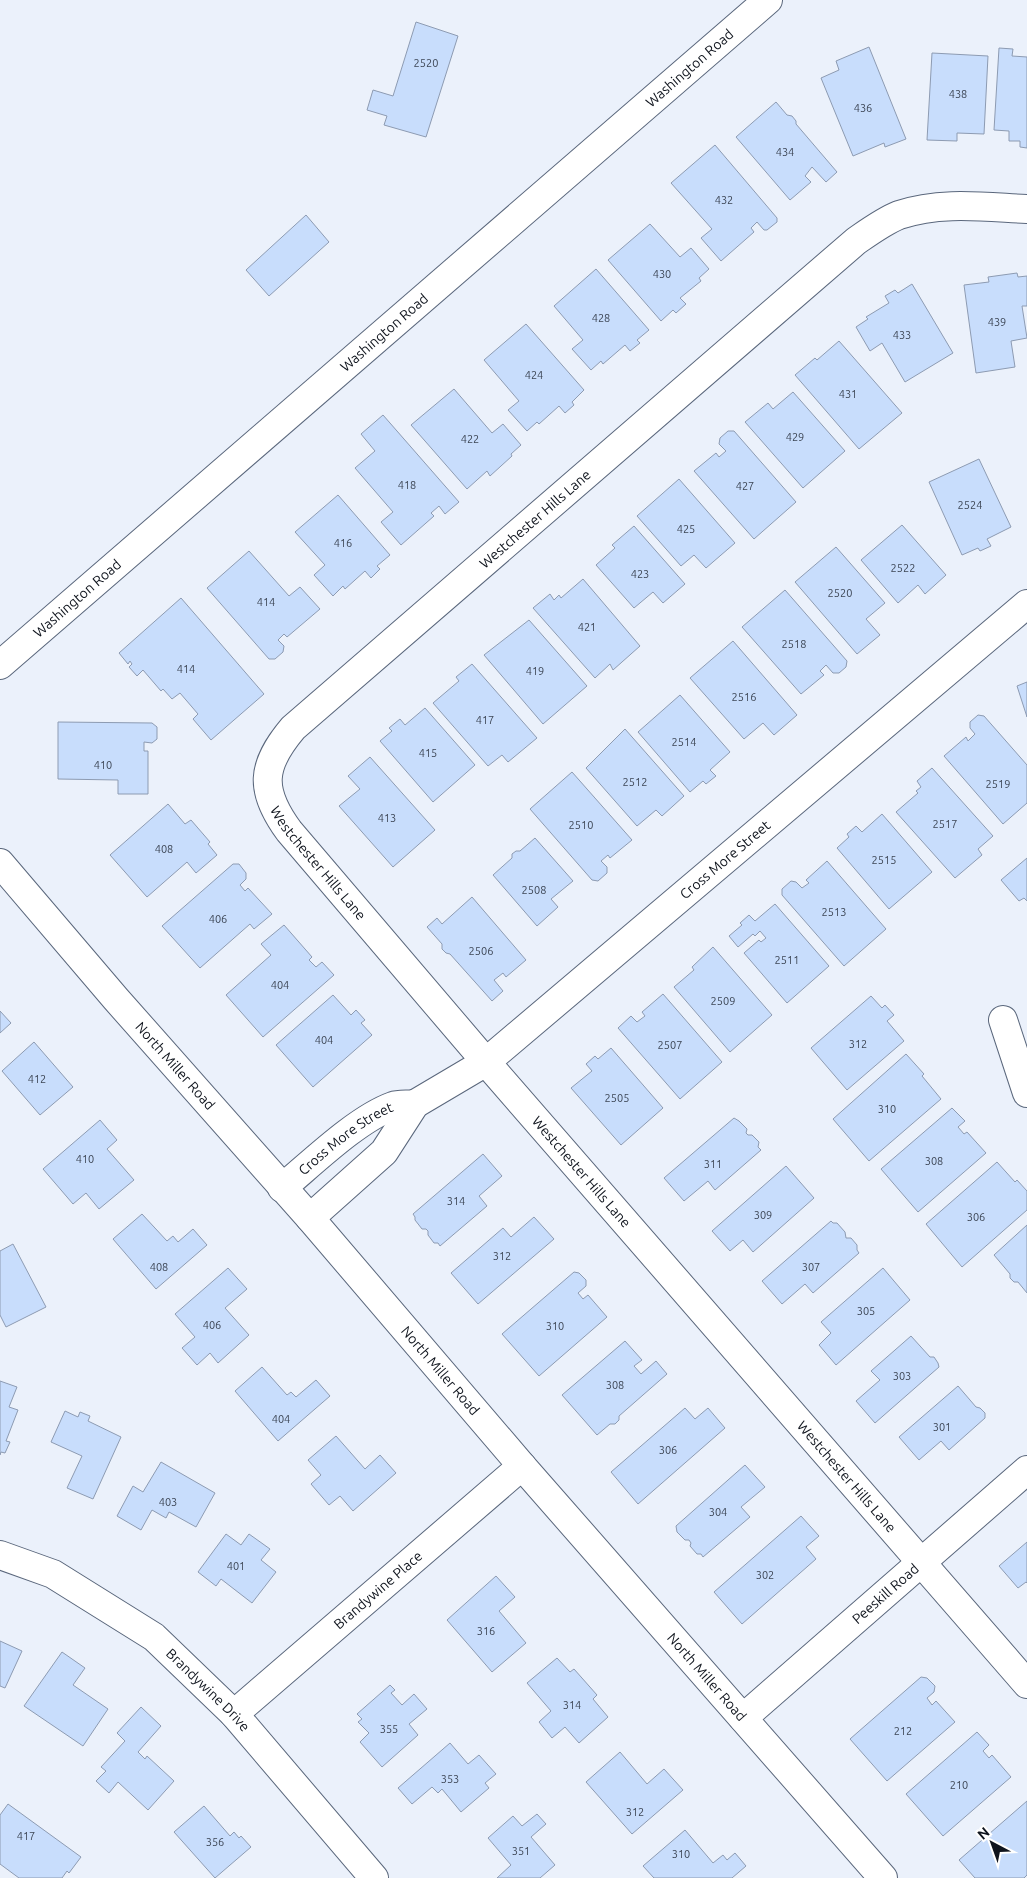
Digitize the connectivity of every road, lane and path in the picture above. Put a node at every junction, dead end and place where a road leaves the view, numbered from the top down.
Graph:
1 (768, 0) edge
2 (1027, 209) edge
3 (1027, 604) edge
4 (0, 665) edge
5 (0, 863) edge
6 (1003, 1020) dead end
7 (486, 1062) junction
8 (1027, 1093) edge
9 (416, 1104) junction
10 (282, 1188) junction
11 (310, 1218) junction
12 (522, 1466) junction
13 (1027, 1470) edge
14 (0, 1555) edge
15 (922, 1563) junction
16 (1027, 1684) edge
17 (234, 1714) junction
18 (743, 1718) junction
19 (374, 1878) edge
20 (883, 1878) edge

1 - 4 street, Washington Road
2 - 7 street, Westchester Hills Lane
3 - 7 street, Cross More Street
5 - 10 street, North Miller Road
6 - 8 street
7 - 9 street, Cross More Street
7 - 15 street, Westchester Hills Lane
9 - 10 street, Cross More Street
9 - 11 street, Cross More Street
10 - 11 street, North Miller Road
11 - 12 street, North Miller Road
12 - 17 street, Brandywine Place
12 - 18 street, North Miller Road
13 - 15 street, Peeskill Road
14 - 17 street, Brandywine Drive
15 - 16 street, Westchester Hills Lane
15 - 18 street, Peeskill Road
17 - 19 street, Brandywine Drive
18 - 20 street, North Miller Road

